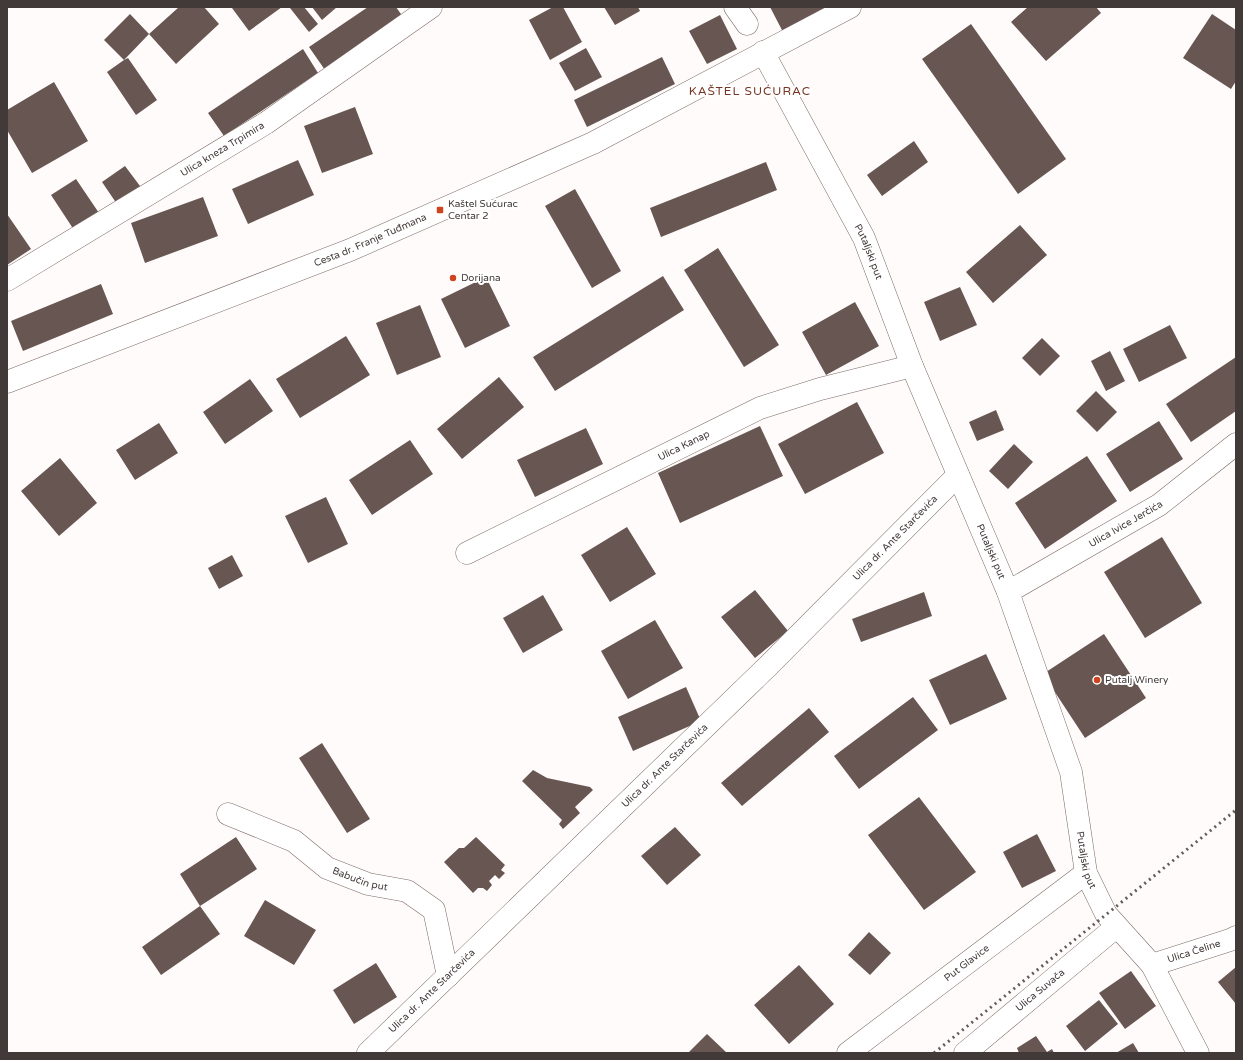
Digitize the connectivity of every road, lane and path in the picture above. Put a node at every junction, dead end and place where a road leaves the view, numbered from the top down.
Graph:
1 (431, 7) edge
2 (850, 7) edge
3 (763, 52) junction
4 (7, 280) edge
5 (912, 366) junction
6 (7, 382) edge
7 (1236, 444) edge
8 (958, 475) junction
9 (467, 554) dead end
10 (1008, 592) junction
11 (228, 814) dead end
12 (1086, 873) junction
13 (1116, 927) junction
14 (1236, 936) edge
15 (1152, 965) junction
16 (448, 976) junction
17 (368, 1053) edge
18 (848, 1053) edge
19 (965, 1053) edge
20 (1198, 1053) edge

1 - 4 street, Ulica kneza Trpimira
2 - 3 street, Cesta dr. Franje Tuđmana
3 - 5 street, Putaljski put
3 - 6 street, Cesta dr. Franje Tuđmana
5 - 8 street, Putaljski put
5 - 9 street, Ulica Kanap
7 - 10 street, Ulica Ivice Jerčića
8 - 10 street, Putaljski put
8 - 16 street, Ulica dr. Ante Starčevića
10 - 12 street, Putaljski put
11 - 16 street, Babučin put
12 - 13 street, Putaljski put
12 - 18 street, Put Glavice
13 - 15 street, Putaljski put
13 - 19 street, Ulica Suvača
14 - 15 street, Ulica Čeline
15 - 20 street, Putaljski put
16 - 17 street, Ulica dr. Ante Starčevića

